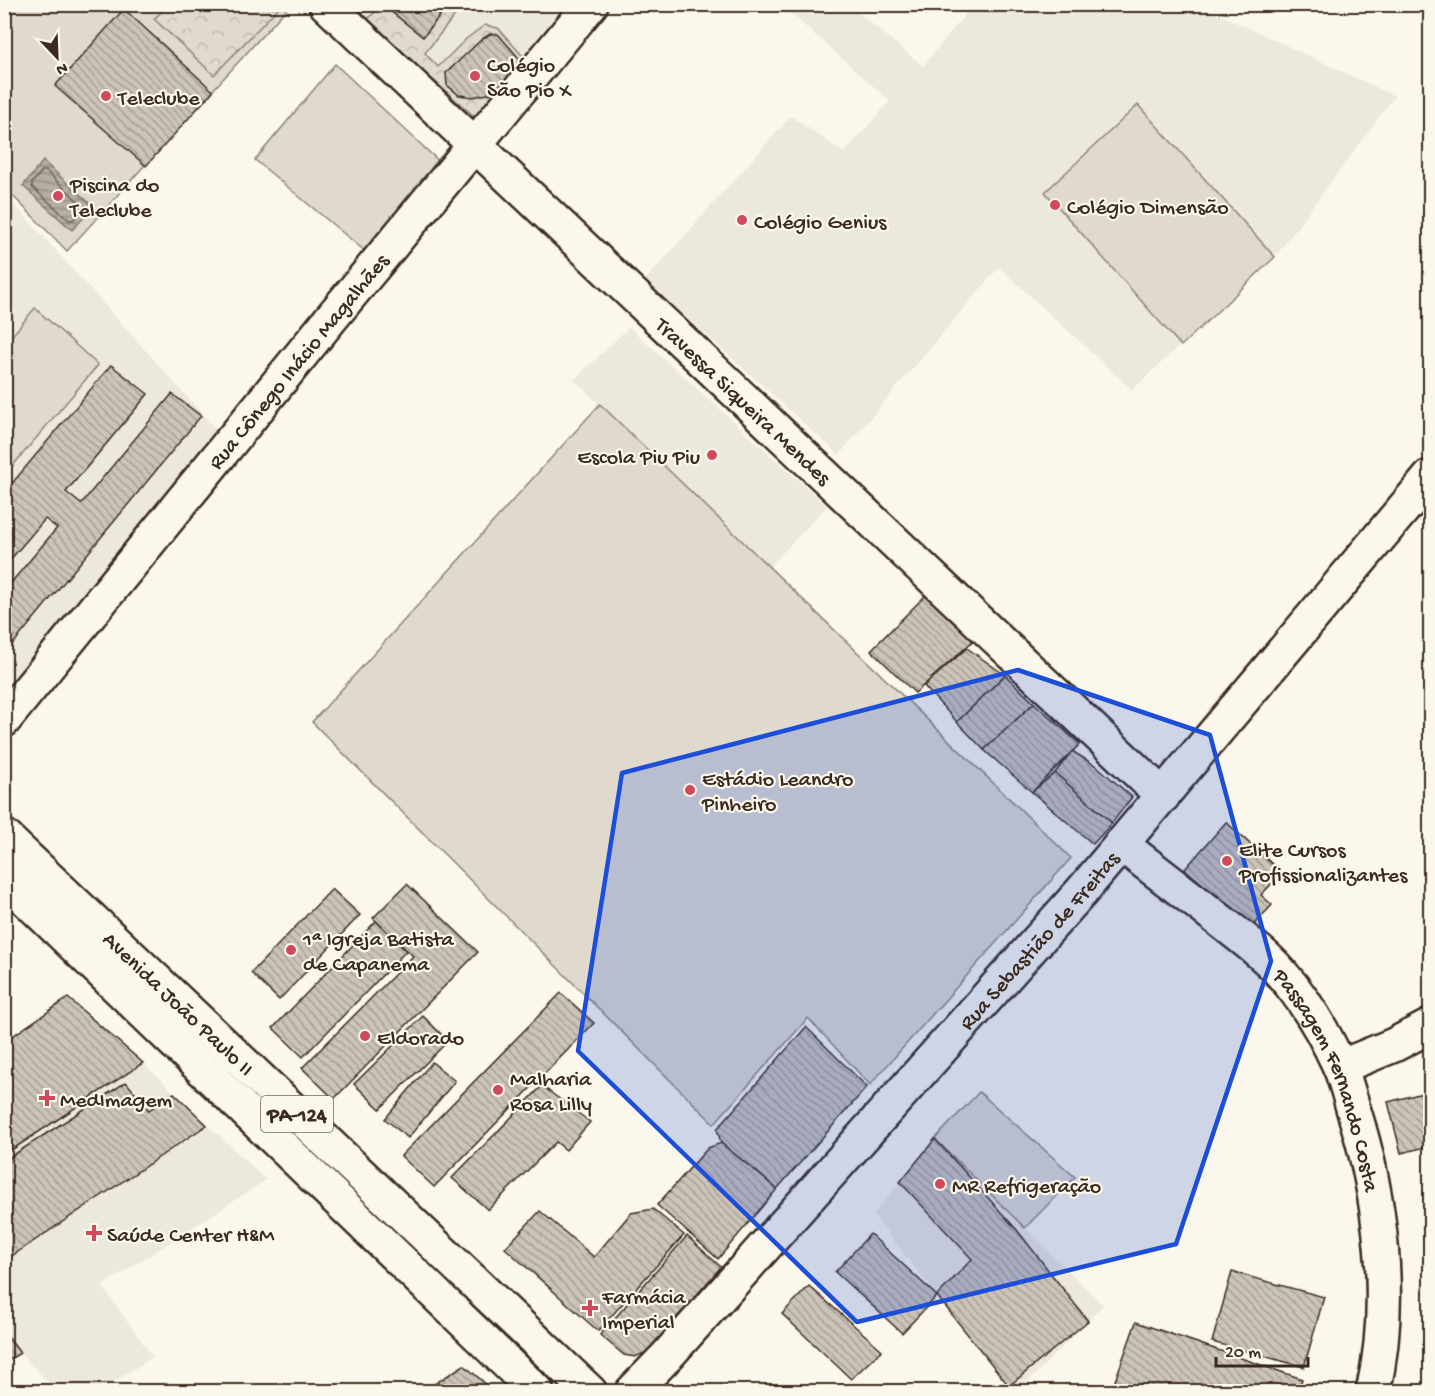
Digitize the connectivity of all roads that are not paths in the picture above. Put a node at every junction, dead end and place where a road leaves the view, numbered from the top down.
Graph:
1 (326, 4) edge
2 (591, 4) edge
3 (474, 144) junction
4 (1431, 477) edge
5 (4, 720) edge
6 (1163, 795) junction
7 (4, 836) edge
8 (1121, 844) junction
9 (4, 878) edge
10 (1431, 1026) edge
11 (1340, 1066) junction
12 (537, 1392) edge
13 (590, 1392) edge
14 (632, 1392) edge
15 (1373, 1392) edge

1 - 3 street, Travessa Siqueira Mendes
2 - 3 street, Rua Cônego Inácio Magalhães
3 - 5 street, Rua Cônego Inácio Magalhães
3 - 6 street, Travessa Siqueira Mendes
4 - 6 street, Rua Sebastião de Freitas
6 - 8 street, Rua Sebastião de Freitas
7 - 13 street, Avenida João Paulo II / PA-124
8 - 11 street, Passagem Fernando Costa
8 - 14 street, Rua Sebastião de Freitas
9 - 12 street, Avenida João Paulo II / PA-124
10 - 11 street
11 - 15 street, Passagem Fernando Costa

